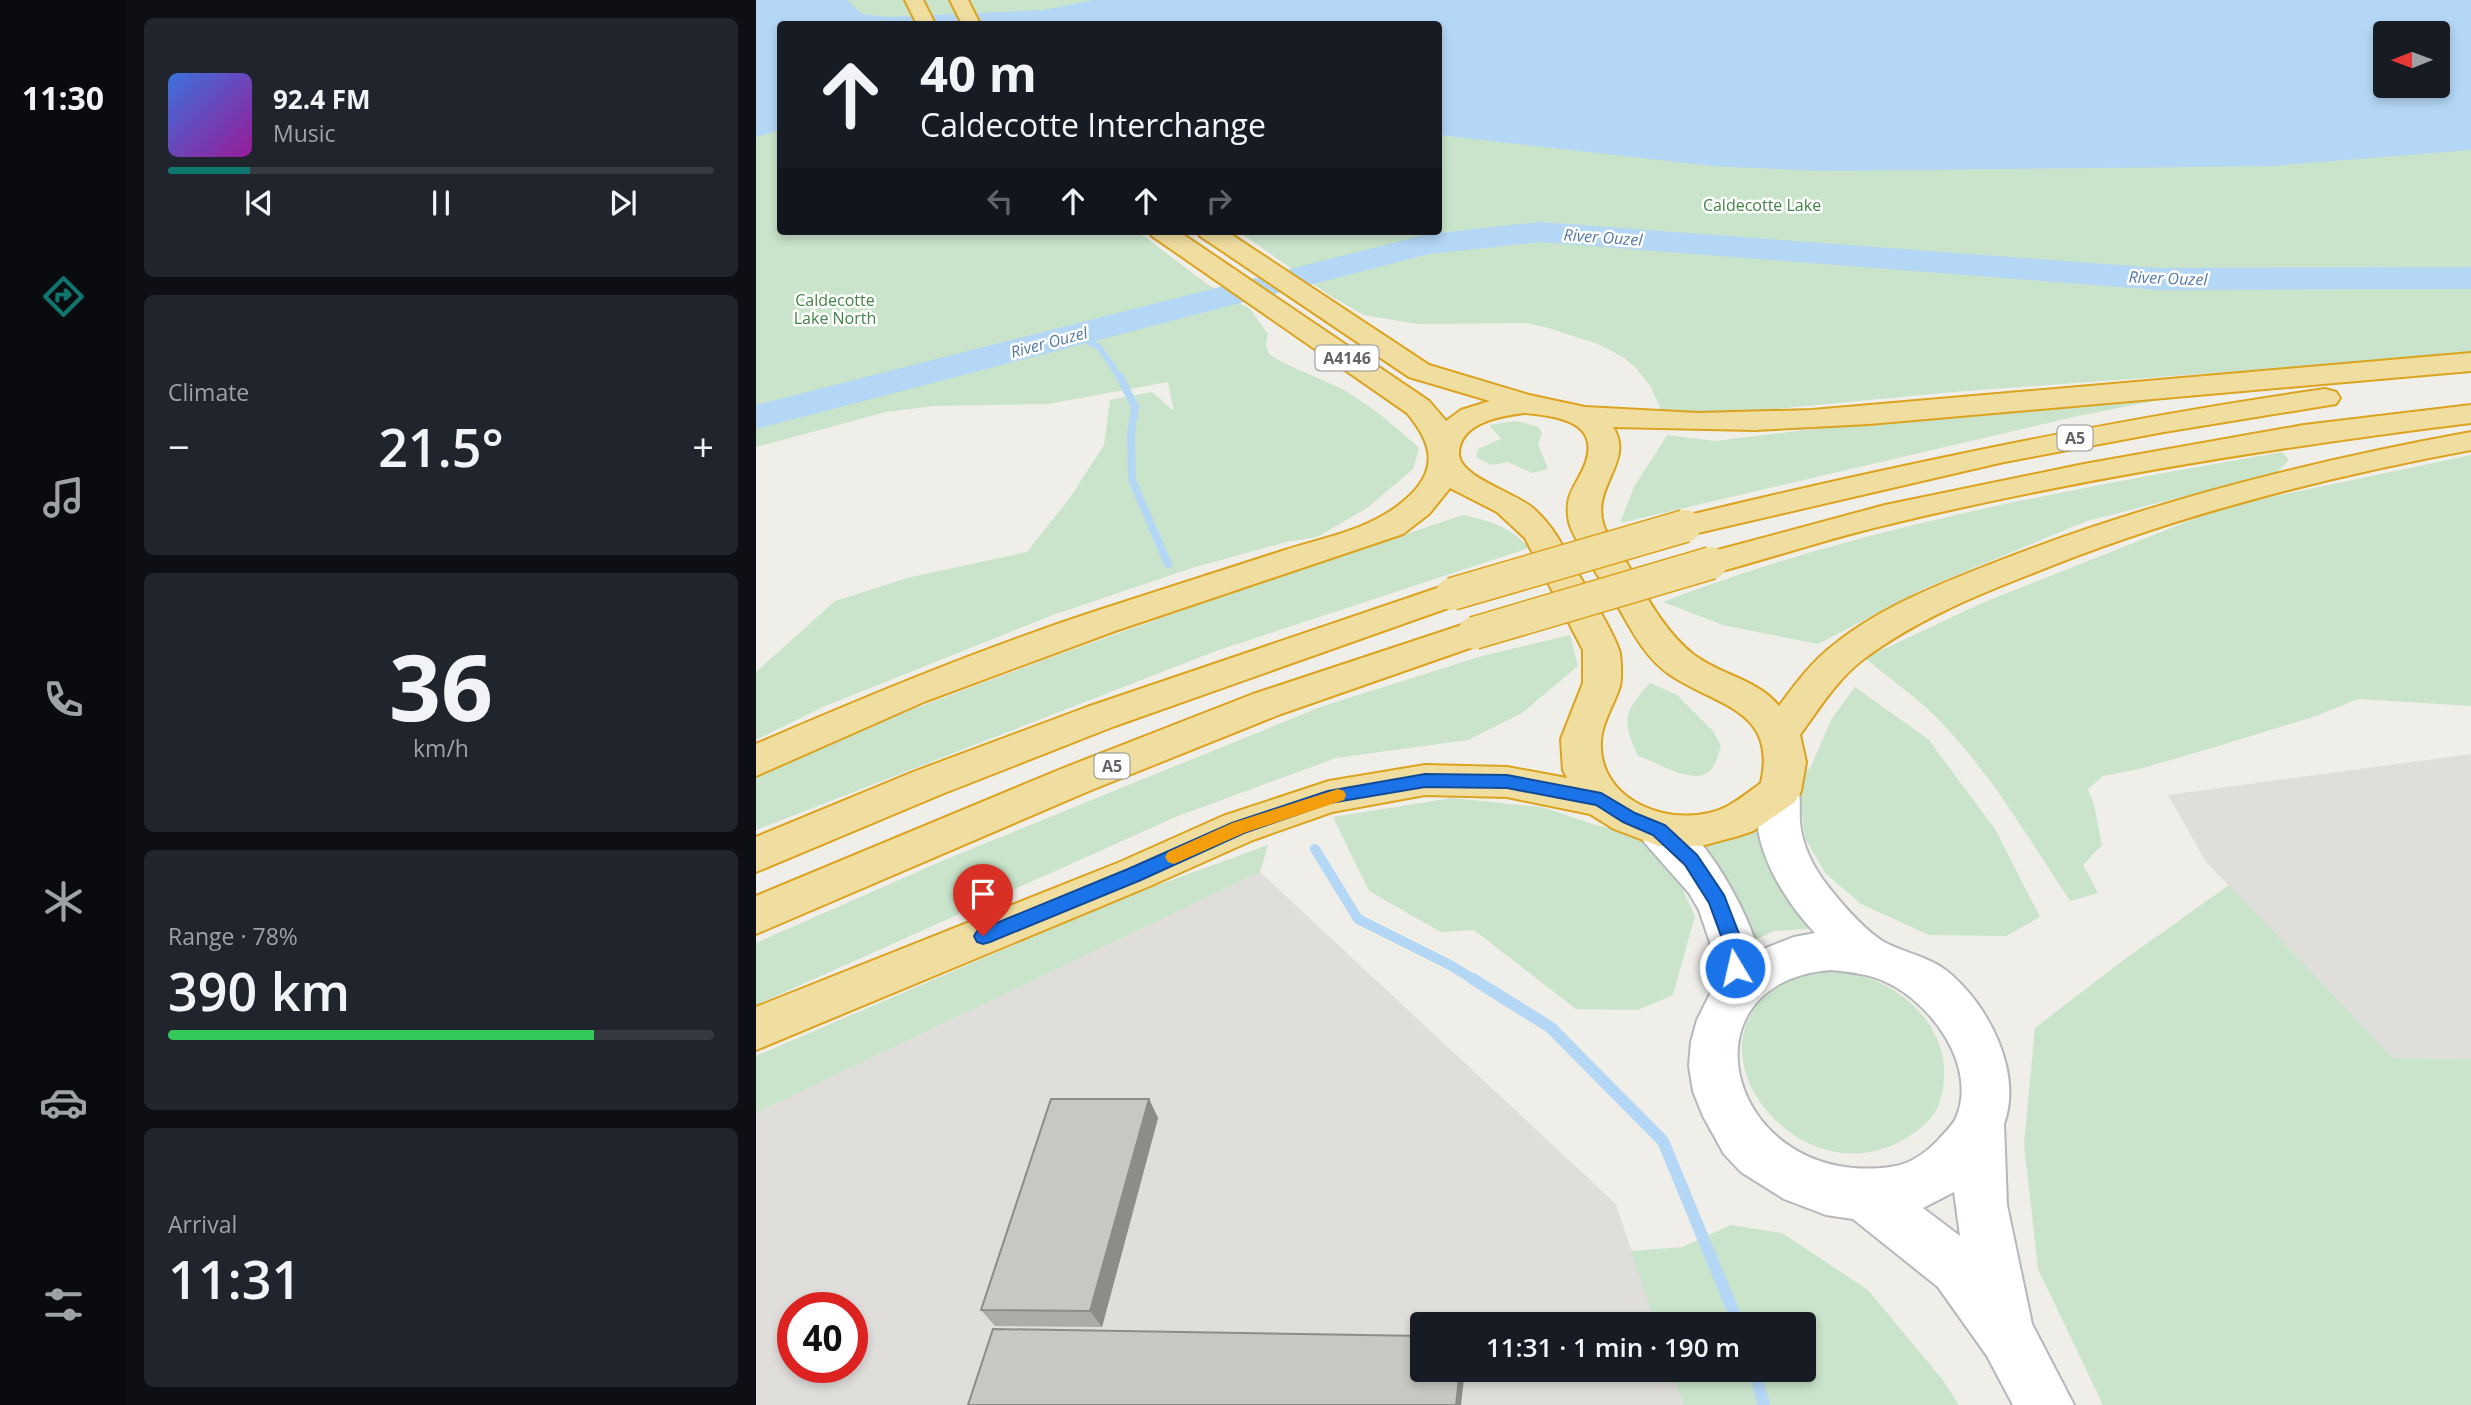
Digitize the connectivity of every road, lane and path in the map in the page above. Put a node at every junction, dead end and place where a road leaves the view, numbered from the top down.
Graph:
1 (959, 0) edge
2 (915, 3) edge
3 (924, 21) edge
4 (970, 21) edge
5 (1167, 235) edge
6 (1215, 235) edge
7 (1299, 308) junction
8 (2471, 362) edge
9 (2471, 380) edge
10 (1524, 404) junction
11 (2471, 414) edge
12 (1585, 416) junction
13 (2471, 441) edge
14 (1445, 454) junction
15 (1780, 733) junction
16 (756, 761) edge
17 (1780, 792) junction
18 (1601, 800) junction
19 (1659, 830) junction
20 (756, 855) edge
21 (756, 916) edge
22 (1868, 955) junction
23 (1737, 991) junction
24 (756, 1029) edge
25 (1979, 1124) junction
26 (1864, 1195) junction
27 (2007, 1336) junction
28 (2045, 1405) edge

1 - 4 highway
2 - 3 highway
5 - 7 highway, A4146
6 - 7 highway, A4146
7 - 10 highway, A4146
7 - 14 highway, A4146
8 - 12 highway
9 - 20 highway, A5, bridge
10 - 12 highway
10 - 14 highway
11 - 21 highway, A5, bridge
12 - 15 highway
13 - 15 highway
14 - 16 highway
14 - 18 highway
15 - 17 highway
17 - 19 highway
17 - 22 street
18 - 19 highway
18 - 24 highway
19 - 23 street
22 - 23 street
22 - 25 street
23 - 26 street
25 - 26 street
25 - 27 street
26 - 27 street
27 - 28 street

